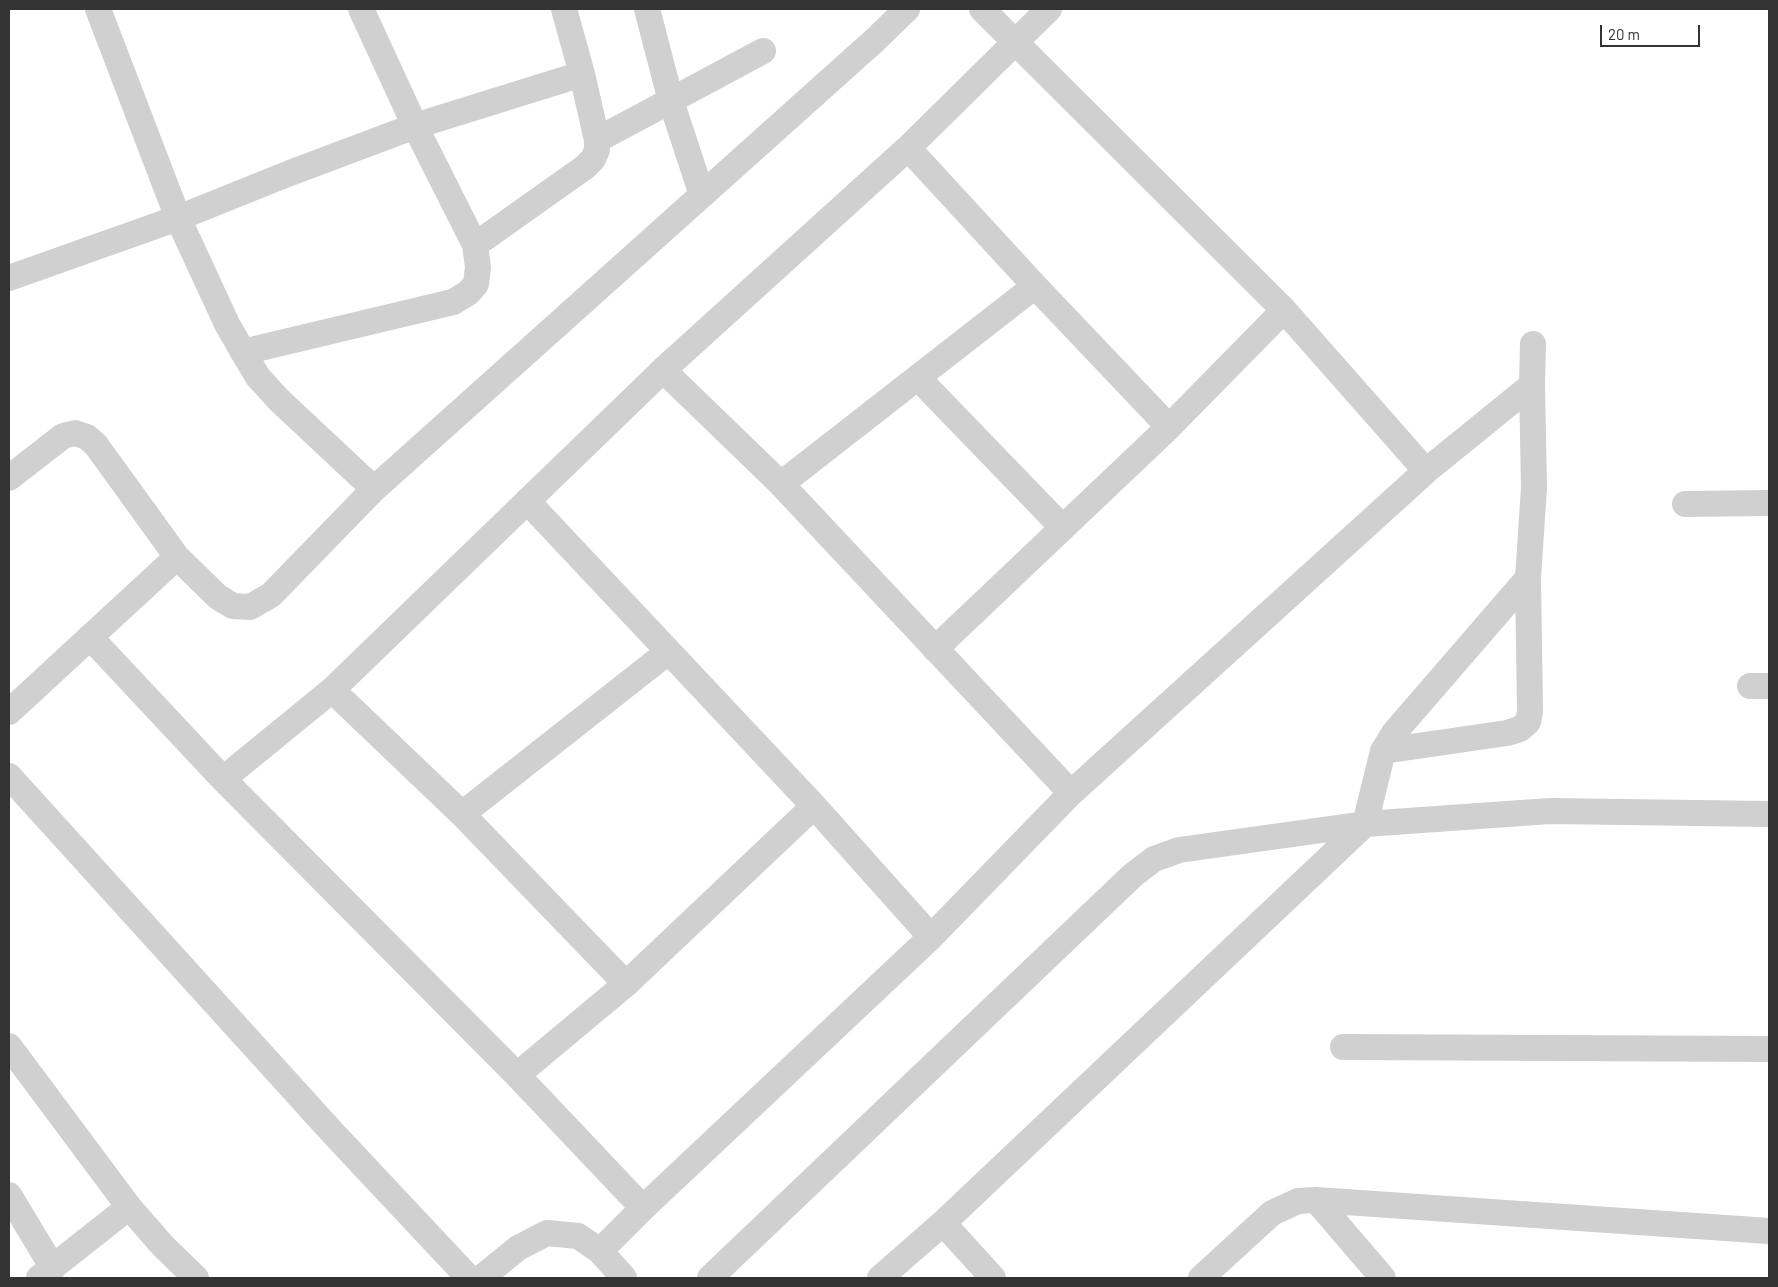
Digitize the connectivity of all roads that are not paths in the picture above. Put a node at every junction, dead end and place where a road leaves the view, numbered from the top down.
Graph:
1 (98, 9) edge
2 (362, 9) edge
3 (564, 9) edge
4 (646, 9) edge
5 (907, 9) edge
6 (982, 9) edge
7 (1049, 9) edge
8 (1015, 42) junction
9 (763, 51) dead end
10 (582, 74) junction
11 (671, 100) junction
12 (415, 126) junction
13 (597, 140) junction
14 (908, 148) junction
15 (702, 195) junction
16 (178, 218) junction
17 (475, 245) junction
18 (9, 278) edge
19 (1035, 286) junction
20 (1284, 310) junction
21 (1533, 344) dead end
22 (243, 352) junction
23 (663, 370) junction
24 (918, 378) junction
25 (1532, 385) junction
26 (1169, 427) junction
27 (1426, 470) junction
28 (9, 478) edge
29 (781, 484) junction
30 (374, 489) junction
31 (527, 501) junction
32 (1769, 503) edge
33 (1685, 504) dead end
34 (1063, 528) junction
35 (177, 556) junction
36 (1528, 578) junction
37 (90, 637) junction
38 (935, 649) junction
39 (668, 652) junction
40 (332, 690) junction
41 (9, 712) edge
42 (1383, 750) junction
43 (9, 776) edge
44 (223, 779) junction
45 (1071, 792) junction
46 (814, 806) junction
47 (462, 814) junction
48 (1769, 814) edge
49 (1364, 824) junction
50 (931, 937) junction
51 (626, 984) junction
52 (9, 1046) edge
53 (1342, 1047) dead end
54 (1769, 1050) edge
55 (517, 1075) junction
56 (9, 1195) edge
57 (1316, 1200) junction
58 (129, 1207) junction
59 (643, 1208) junction
60 (943, 1223) junction
61 (1769, 1231) edge
62 (600, 1251) junction
63 (46, 1273) edge
64 (196, 1278) edge
65 (469, 1278) edge
66 (481, 1278) edge
67 (624, 1278) edge
68 (710, 1278) edge
69 (880, 1278) edge
70 (993, 1278) edge
71 (1201, 1278) edge
72 (1383, 1278) edge

1 - 16 street
2 - 12 street
3 - 10 street
4 - 11 street
5 - 15 street
6 - 8 street
7 - 8 street
8 - 14 street
8 - 20 street
9 - 11 street
10 - 12 street
10 - 13 street
11 - 13 street
11 - 15 street
12 - 16 street
12 - 17 street
13 - 17 street
14 - 19 street
14 - 23 street
15 - 30 street
16 - 18 street
16 - 22 street
17 - 22 street
19 - 24 street
19 - 26 street
20 - 26 street
20 - 27 street
21 - 25 street
22 - 30 street
23 - 29 street
23 - 31 street
24 - 29 street
24 - 34 street
25 - 27 street
25 - 36 street
26 - 34 street
27 - 45 street
28 - 35 street
29 - 38 street
30 - 35 street
31 - 39 street
31 - 40 street
32 - 33 street
34 - 38 street
35 - 37 street
36 - 42 street
36 - 42 street
37 - 41 street
37 - 44 street
38 - 45 street
39 - 46 street
39 - 47 street
40 - 44 street
40 - 47 street
42 - 49 street
43 - 65 street
44 - 55 street
45 - 50 street
46 - 50 street
46 - 51 street
47 - 51 street
48 - 49 street
49 - 60 street
49 - 68 street
50 - 59 street
51 - 55 street
52 - 58 street
53 - 54 street
55 - 59 street
56 - 63 street
57 - 61 street
57 - 71 street
57 - 72 street
58 - 63 street
58 - 64 street
59 - 62 street
60 - 69 street
60 - 70 street
62 - 66 street
62 - 67 street

